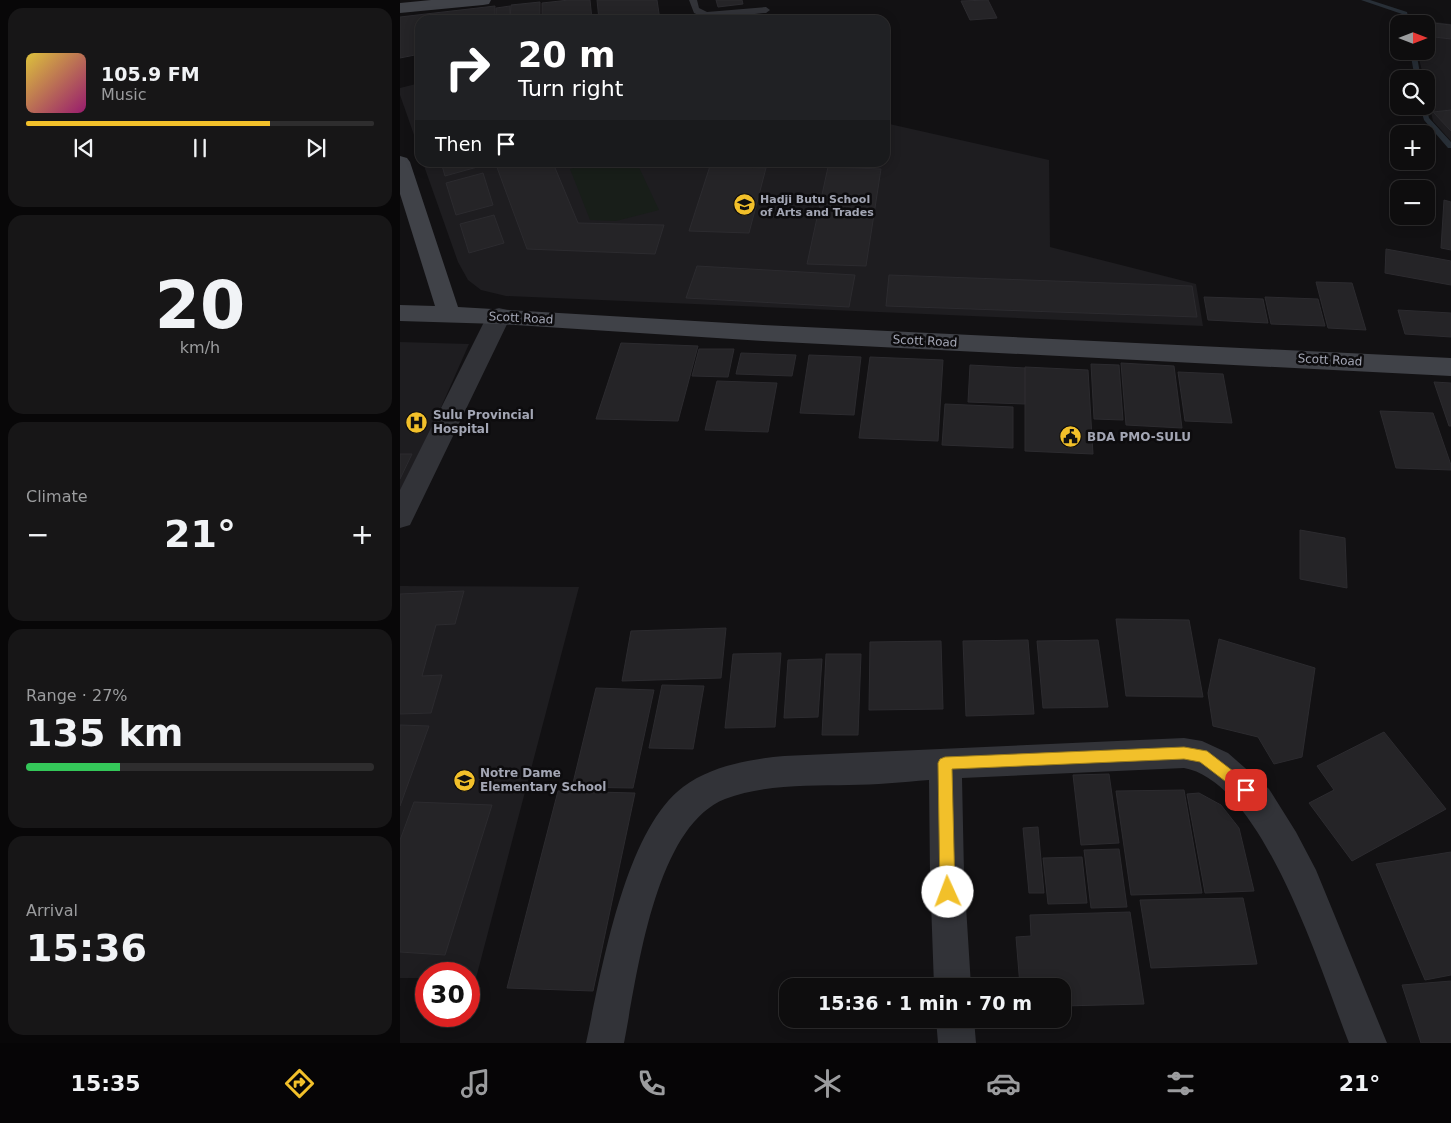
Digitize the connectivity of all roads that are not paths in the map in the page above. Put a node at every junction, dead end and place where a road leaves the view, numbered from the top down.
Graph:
1 (484, 0) edge
2 (692, 0) edge
3 (400, 8) edge
4 (766, 10) dead end
5 (400, 162) edge
6 (400, 313) edge
7 (449, 314) junction
8 (499, 316) junction
9 (1451, 367) edge
10 (400, 517) edge
11 (945, 763) junction
12 (953, 978) edge
13 (956, 1028) edge
14 (606, 1043) edge
15 (957, 1043) edge
16 (1368, 1043) edge

1 - 3 street
2 - 4 lane
5 - 7 street
6 - 7 street, Scott Road
7 - 8 street, Scott Road
8 - 9 street, Scott Road
8 - 10 street
11 - 12 street
11 - 14 street
11 - 16 street
13 - 15 street

